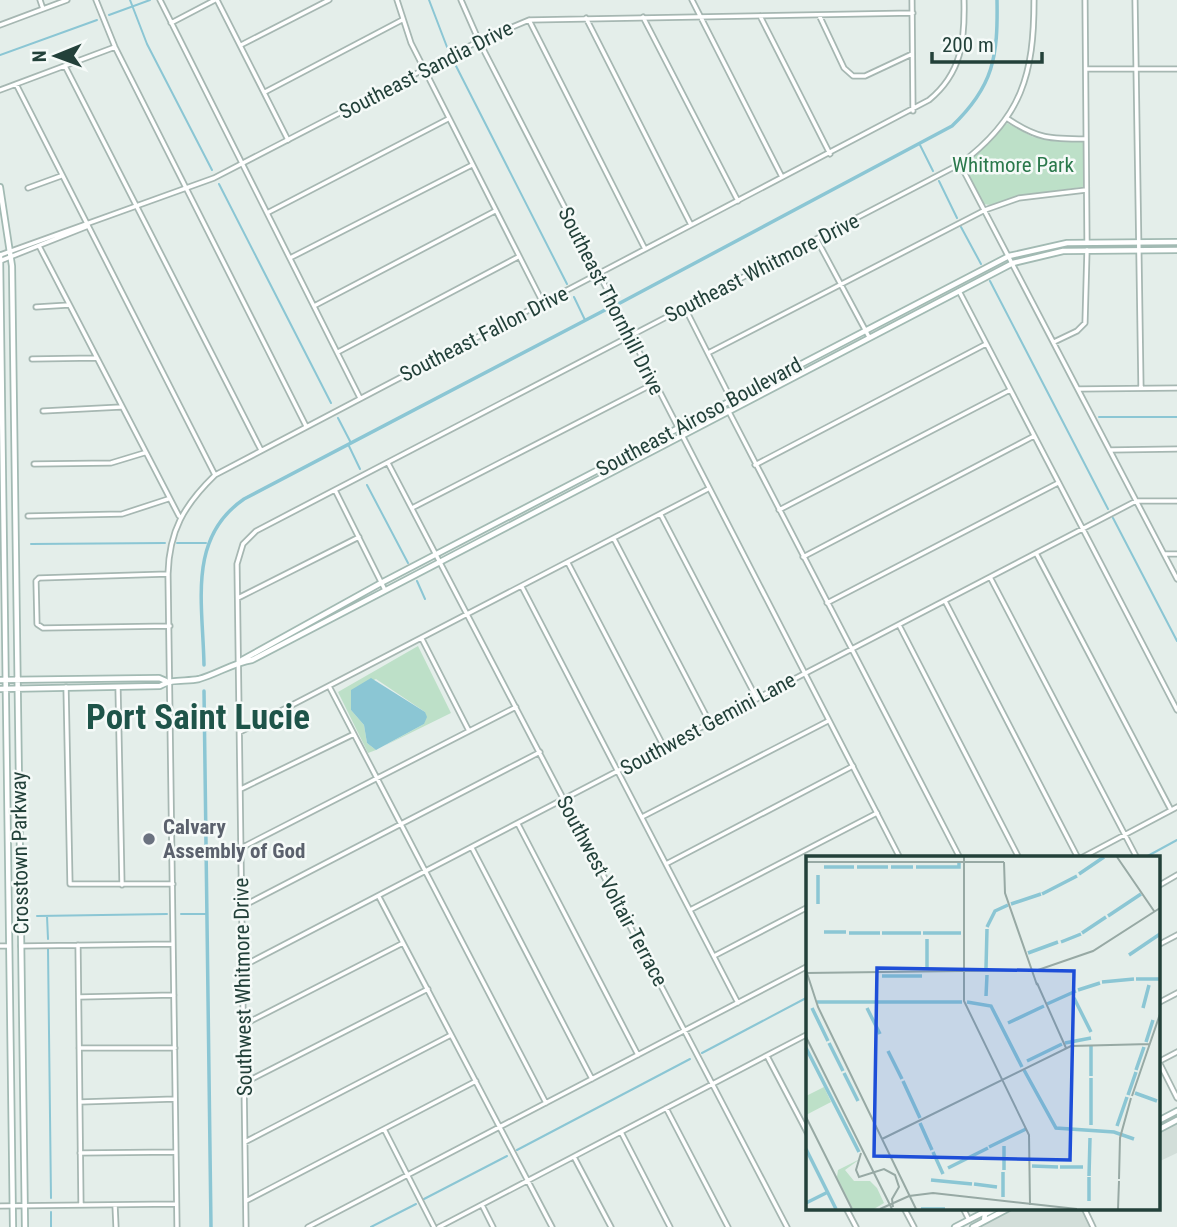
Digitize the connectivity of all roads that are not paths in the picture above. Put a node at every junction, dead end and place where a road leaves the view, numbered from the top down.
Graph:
1 (40, 0) edge
2 (67, 0) edge
3 (96, 0) edge
4 (160, 0) edge
5 (216, 0) edge
6 (329, 0) edge
7 (397, 0) edge
8 (461, 0) edge
9 (692, 0) edge
10 (912, 0) edge
11 (964, 0) edge
12 (1034, 0) edge
13 (1085, 0) edge
14 (1135, 0) edge
15 (43, 9) junction
16 (913, 13) junction
17 (819, 15) junction
18 (760, 16) junction
19 (643, 17) junction
20 (700, 17) junction
21 (586, 18) junction
22 (402, 20) junction
23 (529, 20) junction
24 (171, 23) junction
25 (0, 25) edge
26 (479, 41) junction
27 (240, 45) junction
28 (115, 47) junction
29 (912, 54) junction
30 (65, 66) junction
31 (424, 69) junction
32 (1086, 69) junction
33 (1138, 69) junction
34 (1177, 69) edge
35 (16, 84) junction
36 (0, 90) edge
37 (265, 92) junction
38 (913, 111) junction
39 (449, 119) junction
40 (1008, 119) junction
41 (1086, 139) junction
42 (288, 140) junction
43 (830, 154) junction
44 (960, 164) junction
45 (243, 165) junction
46 (471, 165) junction
47 (61, 176) junction
48 (782, 177) junction
49 (0, 187) edge
50 (28, 188) dead end
51 (186, 190) junction
52 (1086, 190) junction
53 (738, 201) junction
54 (136, 208) junction
55 (985, 210) junction
56 (495, 211) junction
57 (267, 213) junction
58 (691, 225) junction
59 (88, 226) junction
60 (817, 240) junction
61 (1087, 242) junction
62 (1139, 242) junction
63 (1177, 242) edge
64 (39, 246) junction
65 (645, 249) junction
66 (1087, 250) junction
67 (1139, 250) junction
68 (1177, 250) edge
69 (12, 253) junction
70 (0, 255) edge
71 (518, 257) junction
72 (1010, 257) junction
73 (290, 258) junction
74 (0, 261) edge
75 (1013, 263) junction
76 (598, 276) junction
77 (841, 284) junction
78 (959, 291) junction
79 (932, 296) junction
80 (543, 303) junction
81 (936, 303) junction
82 (70, 305) junction
83 (314, 306) junction
84 (36, 307) dead end
85 (685, 308) junction
86 (865, 330) junction
87 (629, 337) junction
88 (869, 337) junction
89 (1054, 342) junction
90 (986, 344) junction
91 (338, 352) junction
92 (710, 352) junction
93 (96, 358) junction
94 (32, 359) dead end
95 (653, 384) junction
96 (1141, 388) junction
97 (1177, 388) edge
98 (1079, 389) junction
99 (1010, 390) junction
100 (360, 398) junction
101 (732, 401) junction
102 (121, 407) junction
103 (728, 410) junction
104 (43, 411) dead end
105 (306, 426) junction
106 (677, 429) junction
107 (680, 436) junction
108 (1034, 436) junction
109 (1177, 449) edge
110 (261, 450) junction
111 (1110, 450) junction
112 (144, 453) junction
113 (388, 463) junction
114 (34, 464) dead end
115 (755, 465) junction
116 (215, 475) junction
117 (1058, 482) junction
118 (708, 489) junction
119 (335, 490) junction
120 (168, 499) junction
121 (1177, 501) edge
122 (1136, 502) junction
123 (412, 508) junction
124 (779, 510) junction
125 (661, 515) junction
126 (28, 516) dead end
127 (179, 516) junction
128 (1083, 528) junction
129 (359, 537) junction
130 (614, 538) junction
131 (1036, 553) junction
132 (1164, 554) junction
133 (1177, 554) edge
134 (436, 555) junction
135 (803, 556) junction
136 (440, 563) junction
137 (568, 563) junction
138 (169, 574) junction
139 (990, 577) junction
140 (1177, 579) edge
141 (382, 583) junction
142 (522, 587) junction
143 (385, 590) junction
144 (237, 598) junction
145 (945, 601) junction
146 (827, 603) junction
147 (468, 615) junction
148 (899, 625) junction
149 (170, 626) junction
150 (422, 639) junction
151 (852, 649) junction
152 (240, 662) junction
153 (804, 674) junction
154 (3, 680) edge
155 (18, 680) junction
156 (169, 681) junction
157 (66, 687) junction
158 (118, 687) junction
159 (17, 688) junction
160 (330, 688) junction
161 (3, 689) edge
162 (757, 699) junction
163 (516, 707) junction
164 (1177, 710) edge
165 (828, 721) junction
166 (710, 723) junction
167 (470, 731) junction
168 (240, 732) junction
169 (354, 734) junction
170 (664, 747) junction
171 (540, 752) junction
172 (853, 766) junction
173 (617, 772) junction
174 (377, 779) junction
175 (241, 789) junction
176 (564, 799) junction
177 (1177, 807) edge
178 (1171, 810) junction
179 (877, 813) junction
180 (642, 817) junction
181 (518, 824) junction
182 (402, 825) junction
183 (1126, 835) junction
184 (241, 848) junction
185 (472, 849) junction
186 (899, 856) edge
187 (959, 856) edge
188 (1018, 856) edge
189 (1078, 856) edge
190 (1083, 856) edge
191 (1136, 856) edge
192 (666, 864) junction
193 (426, 871) junction
194 (1177, 876) edge
195 (173, 884) junction
196 (121, 885) junction
197 (1160, 885) edge
198 (379, 897) junction
199 (242, 907) junction
200 (806, 908) edge
201 (690, 910) junction
202 (1177, 935) edge
203 (404, 942) junction
204 (173, 944) junction
205 (1160, 944) edge
206 (78, 945) junction
207 (0, 946) edge
208 (9, 946) junction
209 (21, 946) junction
210 (715, 956) junction
211 (243, 966) junction
212 (806, 967) edge
213 (428, 989) junction
214 (1177, 993) edge
215 (174, 995) junction
216 (79, 997) junction
217 (1160, 1002) edge
218 (737, 1003) junction
219 (243, 1025) junction
220 (685, 1030) junction
221 (452, 1035) junction
222 (806, 1035) edge
223 (79, 1048) junction
224 (174, 1048) junction
225 (1177, 1052) edge
226 (638, 1055) junction
227 (767, 1056) junction
228 (1160, 1060) edge
229 (1160, 1065) edge
230 (592, 1079) junction
231 (476, 1081) junction
232 (244, 1083) junction
233 (713, 1084) junction
234 (1177, 1098) edge
235 (175, 1100) junction
236 (80, 1102) junction
237 (546, 1103) junction
238 (666, 1108) junction
239 (1177, 1111) edge
240 (1160, 1120) edge
241 (1177, 1120) edge
242 (500, 1127) junction
243 (384, 1129) junction
244 (1160, 1129) edge
245 (806, 1130) edge
246 (621, 1132) junction
247 (245, 1142) junction
248 (176, 1152) junction
249 (80, 1153) junction
250 (574, 1157) junction
251 (407, 1175) junction
252 (528, 1181) junction
253 (246, 1201) junction
254 (176, 1204) junction
255 (81, 1205) junction
256 (115, 1205) junction
257 (482, 1205) junction
258 (0, 1206) edge
259 (13, 1206) junction
260 (24, 1206) junction
261 (847, 1210) edge
262 (905, 1210) edge
263 (964, 1210) edge
264 (988, 1210) edge
265 (994, 1210) edge
266 (1005, 1210) edge
267 (1085, 1210) edge
268 (969, 1220) junction
269 (984, 1221) junction
270 (13, 1227) edge
271 (25, 1227) edge
272 (116, 1227) edge
273 (177, 1227) edge
274 (246, 1227) edge
275 (308, 1227) edge
276 (437, 1227) edge
277 (493, 1227) edge
278 (552, 1227) edge
279 (611, 1227) edge
280 (670, 1227) edge
281 (728, 1227) edge
282 (787, 1227) edge
283 (856, 1227) edge
284 (915, 1227) edge
285 (955, 1227) edge
286 (966, 1227) edge
287 (973, 1227) edge
288 (1093, 1227) edge

1 - 15 street
2 - 15 street
3 - 28 street
4 - 24 street
5 - 24 street
5 - 27 street
6 - 27 street
7 - 22 street
8 - 26 street, Southeast Thornhill Drive
9 - 20 street
10 - 16 street
11 - 38 street, Southeast Fallon Drive
12 - 40 street, Southeast Whitmore Drive
13 - 32 street
14 - 33 street
15 - 25 street
16 - 17 street, Southeast Sandia Drive
16 - 29 street
17 - 18 street, Southeast Sandia Drive
17 - 29 street
18 - 20 street, Southeast Sandia Drive
18 - 43 street
19 - 20 street, Southeast Sandia Drive
19 - 21 street, Southeast Sandia Drive
19 - 53 street
20 - 48 street
21 - 23 street, Southeast Sandia Drive
21 - 58 street
22 - 31 street
22 - 37 street
23 - 26 street, Southeast Sandia Drive
23 - 65 street
24 - 45 street
26 - 31 street, Southeast Sandia Drive
26 - 76 street, Southeast Thornhill Drive
27 - 37 street
28 - 30 street
28 - 51 street
29 - 38 street
30 - 35 street
30 - 54 street
31 - 39 street
31 - 42 street, Southeast Sandia Drive
32 - 33 street
32 - 41 street
33 - 34 street
33 - 62 street
35 - 36 street
35 - 47 street
37 - 42 street
38 - 43 street, Southeast Fallon Drive
39 - 46 street
39 - 57 street
40 - 41 street
40 - 44 street, Southeast Whitmore Drive
41 - 52 street
42 - 45 street, Southeast Sandia Drive
43 - 48 street, Southeast Fallon Drive
44 - 55 street
44 - 60 street, Southeast Whitmore Drive
45 - 51 street, Southeast Sandia Drive
45 - 57 street
46 - 56 street
46 - 73 street
47 - 50 street
47 - 59 street
48 - 53 street, Southeast Fallon Drive
49 - 69 main road, Crosstown Parkway
51 - 54 street, Southeast Sandia Drive
51 - 105 street
52 - 55 street
52 - 61 street
53 - 58 street, Southeast Fallon Drive
54 - 59 street, Southeast Sandia Drive
54 - 110 street
55 - 72 street
55 - 77 street
56 - 71 street
56 - 83 street
57 - 73 street
58 - 65 street, Southeast Fallon Drive
59 - 64 street, Southeast Sandia Drive
59 - 69 street, Southeast Sandia Drive
59 - 116 street
60 - 77 street
60 - 85 street, Southeast Whitmore Drive
61 - 62 main road, Southeast Airoso Boulevard
61 - 72 main road, Southeast Airoso Boulevard
62 - 63 main road, Southeast Airoso Boulevard
62 - 67 street
64 - 69 street, Southeast Sandia Drive
64 - 82 street
65 - 76 street, Southeast Fallon Drive
66 - 67 main road, Southeast Airoso Boulevard
66 - 75 main road, Southeast Airoso Boulevard
66 - 89 street
67 - 68 main road, Southeast Airoso Boulevard
67 - 96 street
69 - 70 street, Southeast Sandia Drive
69 - 74 street, Southeast Sandia Drive
69 - 155 main road, Crosstown Parkway
70 - 74 main road, Crosstown Parkway
71 - 80 street
71 - 91 street
72 - 75 street
72 - 79 main road, Southeast Airoso Boulevard
73 - 83 street
74 - 154 main road, Crosstown Parkway
75 - 78 main road, Southeast Airoso Boulevard
75 - 89 street
76 - 80 street, Southeast Fallon Drive
76 - 87 street, Southeast Thornhill Drive
77 - 86 street
77 - 92 street
78 - 81 main road, Southeast Airoso Boulevard
78 - 90 street
79 - 81 main road
79 - 86 main road, Southeast Airoso Boulevard
80 - 100 street, Southeast Fallon Drive
81 - 88 main road, Southeast Airoso Boulevard
82 - 84 street
82 - 93 street
83 - 91 street
85 - 87 street, Southeast Whitmore Drive
85 - 92 street
86 - 88 street
86 - 101 main road, Southeast Airoso Boulevard
87 - 95 street, Southeast Thornhill Drive
87 - 113 street, Southeast Whitmore Drive
88 - 103 main road, Southeast Airoso Boulevard
89 - 98 street
90 - 99 street
90 - 115 street
91 - 100 street
92 - 101 street
93 - 94 street
93 - 102 street
95 - 106 street, Southeast Thornhill Drive
95 - 123 street
96 - 97 street
96 - 98 street
98 - 111 street
99 - 108 street
99 - 124 street
100 - 105 street, Southeast Fallon Drive
101 - 106 main road, Southeast Airoso Boulevard
102 - 104 street
102 - 112 street
103 - 107 main road, Southeast Airoso Boulevard
103 - 115 street
105 - 110 street, Southeast Fallon Drive
106 - 107 street, Southeast Thornhill Drive
106 - 134 main road, Southeast Airoso Boulevard
107 - 118 street, Southeast Thornhill Drive
107 - 136 main road, Southeast Airoso Boulevard
108 - 117 street
108 - 135 street
109 - 111 street
110 - 116 street, Southeast Fallon Drive
111 - 122 street
112 - 114 street
112 - 120 street
113 - 119 street, Southeast Whitmore Drive
113 - 123 street, Southwest Voltair Terrace
115 - 124 street
116 - 127 street, Southeast Fallon Drive
117 - 128 street
117 - 146 street
118 - 125 street
118 - 153 street, Southeast Thornhill Drive
119 - 129 street
119 - 144 street, Southeast Whitmore Drive
120 - 126 street
120 - 127 street
121 - 122 street, Southwest Gemini Lane
122 - 128 street, Southwest Gemini Lane
122 - 132 street
123 - 134 street, Southwest Voltair Terrace
124 - 135 street
125 - 130 street
125 - 162 street
127 - 138 street
128 - 131 street, Southwest Gemini Lane
128 - 164 street
129 - 141 street
129 - 144 street
130 - 137 street
130 - 166 street
131 - 139 street, Southwest Gemini Lane
131 - 178 street
132 - 133 street
132 - 140 street
134 - 136 street, Southwest Voltair Terrace
134 - 141 main road, Southeast Airoso Boulevard
135 - 146 street
136 - 143 main road, Southeast Airoso Boulevard
136 - 147 street, Southwest Voltair Terrace
137 - 142 street
137 - 170 street
138 - 149 street
138 - 149 street
139 - 145 street, Southwest Gemini Lane
139 - 183 street
141 - 143 street
141 - 152 main road, Southeast Airoso Boulevard
142 - 147 street
142 - 173 street
143 - 152 main road, Southeast Airoso Boulevard
144 - 152 street, Southeast Whitmore Drive
145 - 148 street, Southwest Gemini Lane
145 - 189 street
146 - 151 street
147 - 150 street
147 - 163 street, Southwest Voltair Terrace
148 - 151 street, Southwest Gemini Lane
148 - 188 street
149 - 156 street
150 - 160 street
150 - 167 street
151 - 153 street, Southwest Gemini Lane
151 - 187 street
152 - 156 main road, Southeast Airoso Boulevard
152 - 168 street, Southwest Whitmore Drive
153 - 162 street, Southwest Gemini Lane
153 - 165 street, Southeast Thornhill Drive
154 - 155 main road, Southeast Airoso Boulevard
154 - 161 main road, Crosstown Parkway
155 - 156 main road, Southeast Airoso Boulevard
155 - 159 main road, Crosstown Parkway
156 - 158 main road, Southeast Airoso Boulevard
156 - 195 street
157 - 158 main road, Southeast Airoso Boulevard
157 - 159 main road, Southeast Airoso Boulevard
157 - 196 street
158 - 196 street
159 - 161 main road, Southeast Airoso Boulevard
159 - 209 main road, Crosstown Parkway
160 - 168 street
160 - 169 street
161 - 208 main road, Crosstown Parkway
162 - 166 street, Southwest Gemini Lane
163 - 167 street
163 - 171 street, Southwest Voltair Terrace
165 - 172 street, Southeast Thornhill Drive
165 - 180 street
166 - 170 street, Southwest Gemini Lane
167 - 174 street
168 - 175 street, Southwest Whitmore Drive
169 - 174 street
169 - 175 street
170 - 173 street, Southwest Gemini Lane
171 - 176 street, Southwest Voltair Terrace
171 - 182 street
172 - 179 street, Southeast Thornhill Drive
172 - 192 street
173 - 176 street, Southwest Gemini Lane
173 - 180 street
174 - 182 street
174 - 184 street
175 - 184 street, Southwest Whitmore Drive
176 - 181 street, Southwest Gemini Lane
176 - 220 street, Southwest Voltair Terrace
177 - 178 street
178 - 183 street
179 - 186 street, Southeast Thornhill Drive
179 - 201 street
180 - 192 street
181 - 185 street, Southwest Gemini Lane
181 - 226 street
182 - 193 street
182 - 199 street
183 - 190 street
183 - 191 street
184 - 199 street, Southwest Whitmore Drive
185 - 193 street, Southwest Gemini Lane
185 - 230 street
192 - 201 street
193 - 198 street, Southwest Gemini Lane
193 - 237 street
194 - 197 street
195 - 196 street
195 - 204 street
198 - 203 street
198 - 211 street, Southwest Gemini Lane
199 - 211 street, Southwest Whitmore Drive
200 - 210 street
201 - 210 street
202 - 205 street
203 - 213 street
203 - 219 street
204 - 206 street
204 - 215 street
206 - 209 street
206 - 216 street
207 - 208 street
208 - 259 main road, Crosstown Parkway
209 - 260 main road, Crosstown Parkway
210 - 218 street
211 - 219 street, Southwest Whitmore Drive
212 - 218 street
213 - 221 street
213 - 232 street
214 - 217 street
215 - 216 street
215 - 224 street
216 - 223 street
218 - 220 street
219 - 232 street, Southwest Whitmore Drive
220 - 226 street
220 - 233 street, Southwest Voltair Terrace
221 - 231 street
221 - 247 street
222 - 227 street
223 - 224 street
223 - 236 street
224 - 235 street
225 - 228 street
226 - 230 street
227 - 233 street
227 - 245 street
229 - 234 street
230 - 237 street
231 - 242 street
231 - 243 street
232 - 247 street, Southwest Whitmore Drive
233 - 238 street
233 - 282 street, Southwest Voltair Terrace
235 - 236 street
235 - 248 street
236 - 249 street
237 - 242 street
238 - 246 street
238 - 281 street
239 - 240 main road
241 - 244 main road
242 - 251 street
242 - 252 street
243 - 251 street
243 - 253 street
246 - 250 street
246 - 280 street
247 - 253 street, Southwest Whitmore Drive
248 - 249 street
248 - 254 street
249 - 255 street
250 - 252 street
250 - 279 street
251 - 275 street
251 - 276 street
252 - 257 street
252 - 278 street
253 - 274 street, Southwest Whitmore Drive
254 - 256 street
254 - 273 street
255 - 256 street
255 - 260 street
256 - 272 street
257 - 276 street
257 - 277 street
258 - 259 street
259 - 260 street
259 - 270 main road, Crosstown Parkway
260 - 271 main road, Crosstown Parkway
261 - 283 street
262 - 284 street
263 - 268 street
264 - 268 main road
265 - 269 main road
266 - 269 main road
267 - 288 street
268 - 285 main road
268 - 286 main road
269 - 287 main road

